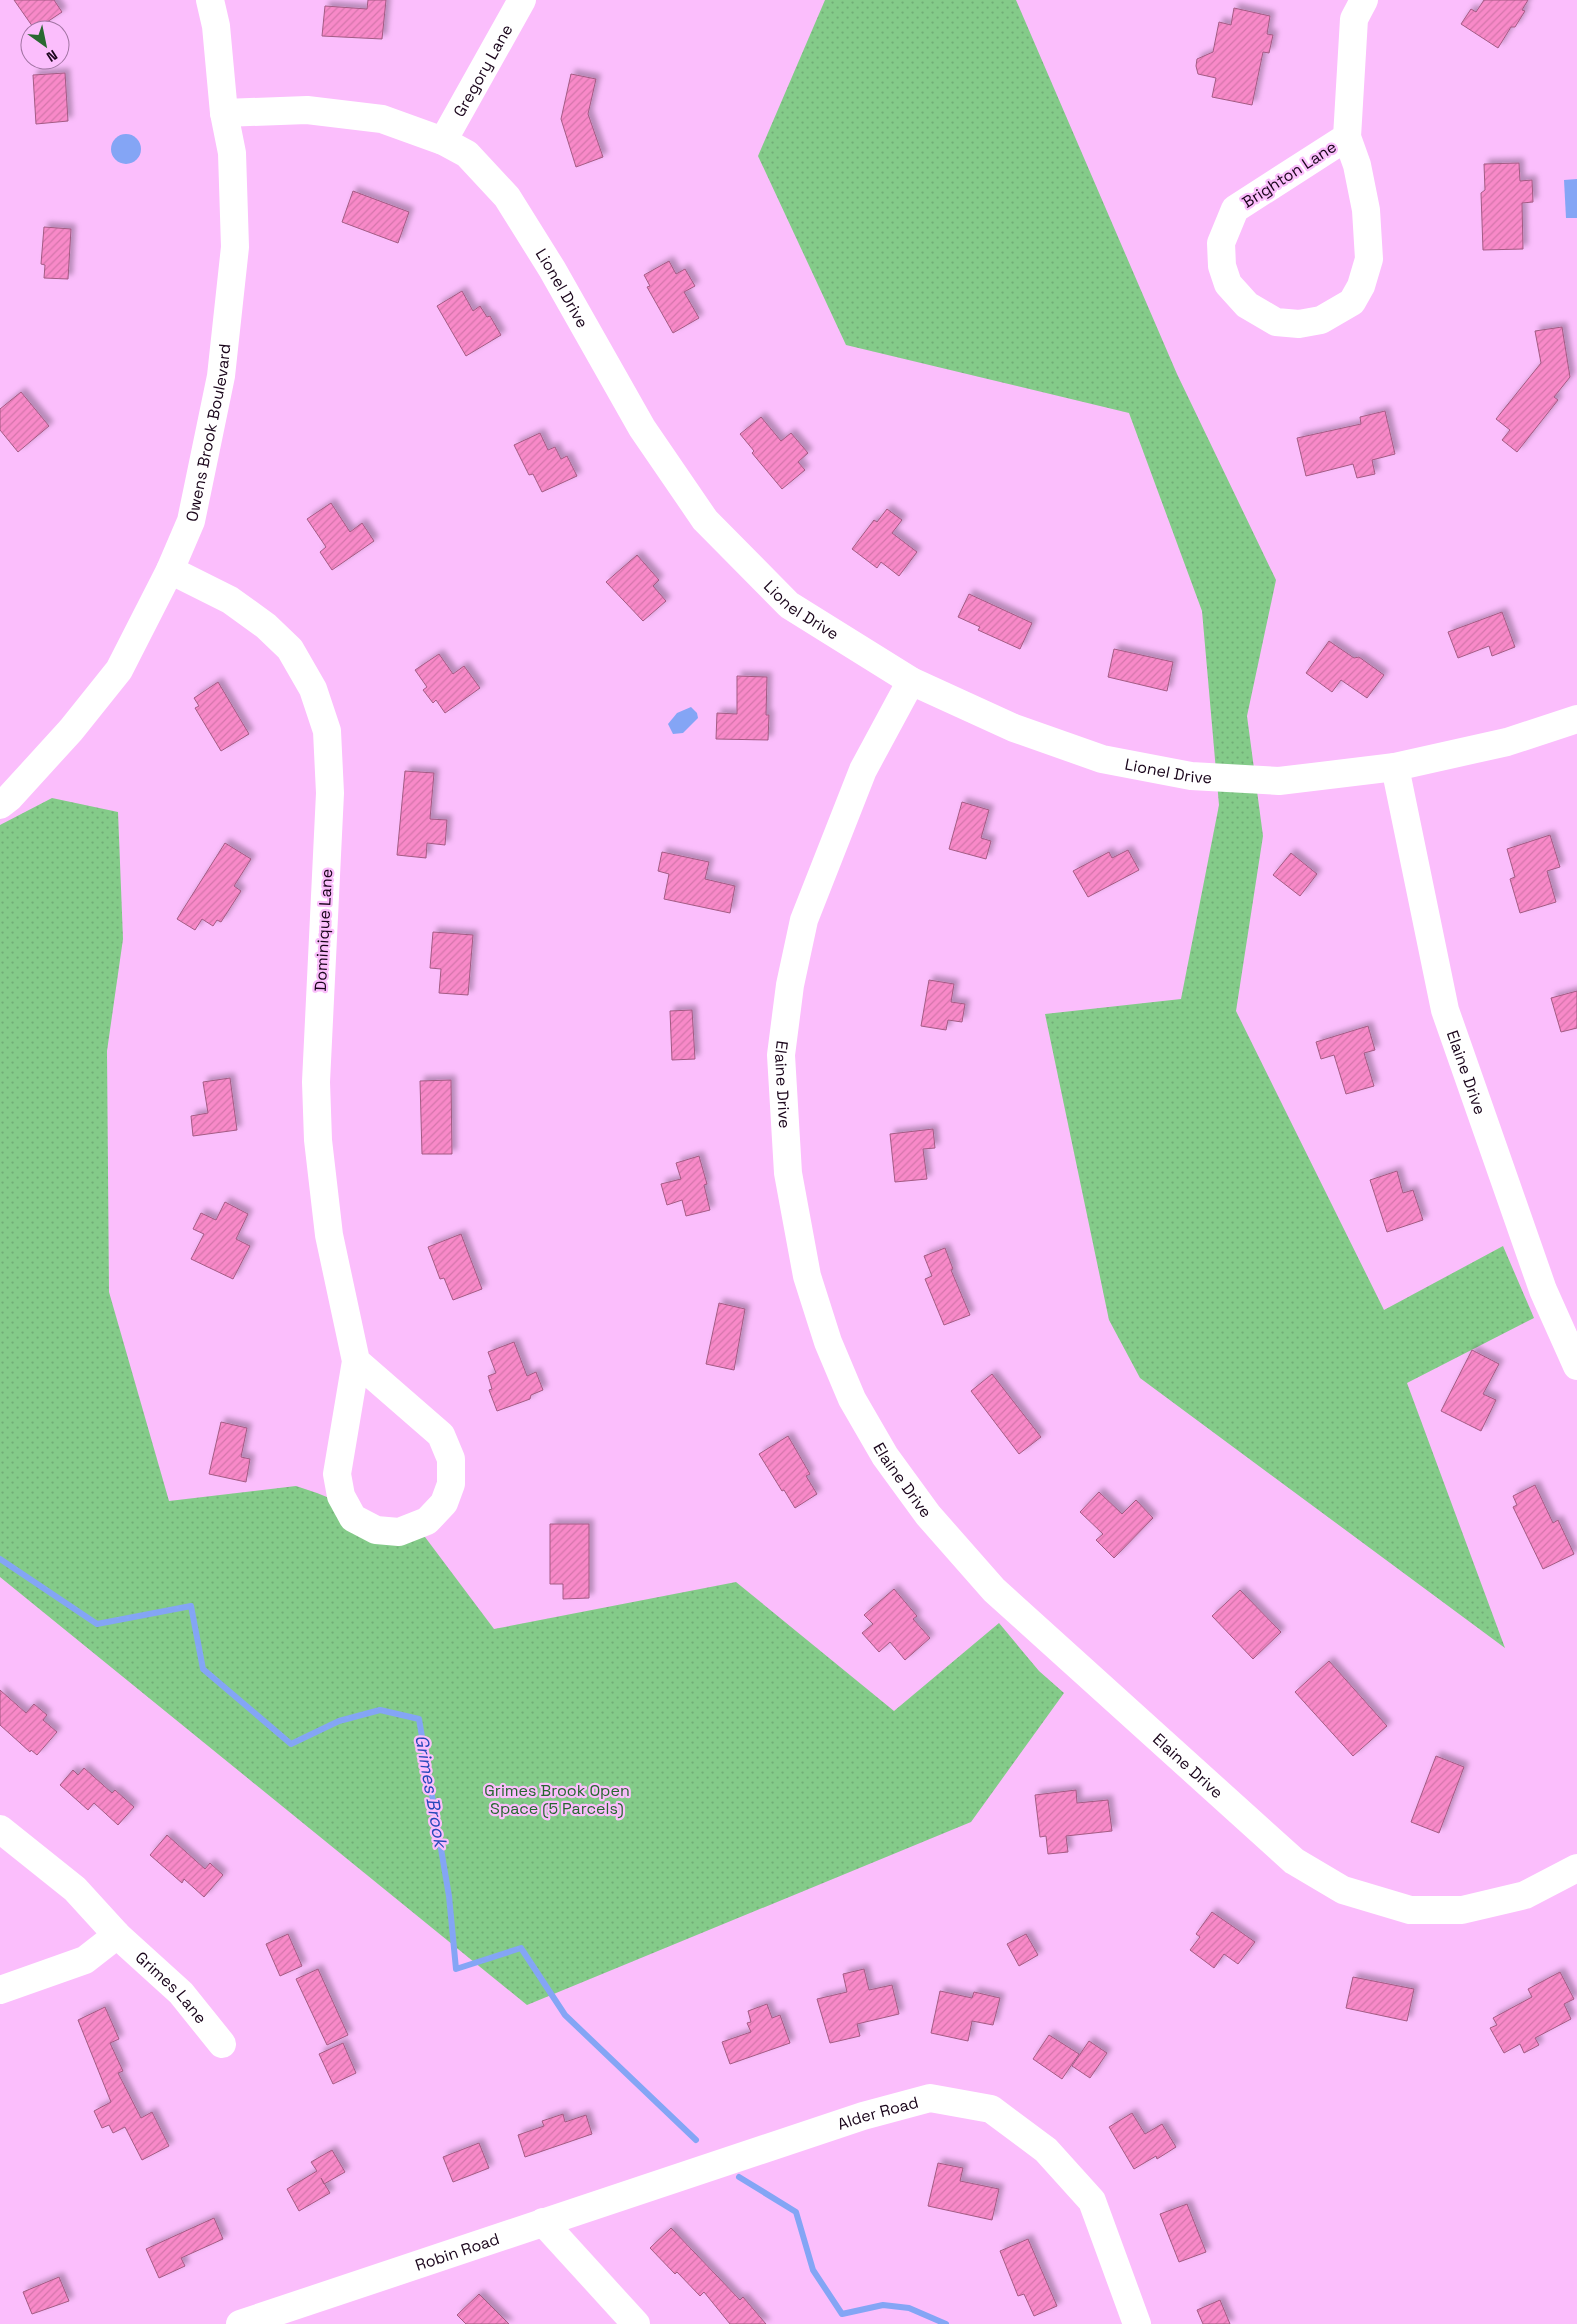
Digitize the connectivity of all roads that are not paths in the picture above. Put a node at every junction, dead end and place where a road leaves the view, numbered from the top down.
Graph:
1 (210, 0) edge
2 (522, 0) edge
3 (1364, 0) edge
4 (224, 113) junction
5 (1347, 137) junction
6 (443, 141) junction
7 (170, 570) junction
8 (911, 681) junction
9 (1577, 719) edge
10 (1395, 767) junction
11 (0, 805) edge
12 (356, 1361) junction
13 (1577, 1366) edge
14 (0, 1829) edge
15 (1577, 1868) edge
16 (117, 1935) junction
17 (0, 1990) edge
18 (222, 2044) dead end
19 (543, 2222) junction
20 (240, 2324) edge
21 (636, 2324) edge
22 (1137, 2324) edge

1 - 4 street, Owens Brook Boulevard
2 - 6 street, Gregory Lane
3 - 5 street, Brighton Lane
4 - 6 street, Lionel Drive
4 - 7 street, Owens Brook Boulevard
5 - 5 street, Brighton Lane
6 - 8 street, Lionel Drive
7 - 11 street, Owens Brook Boulevard
7 - 12 street, Dominique Lane
8 - 10 street, Lionel Drive
8 - 15 street, Elaine Drive
9 - 10 street, Lionel Drive
10 - 13 street, Elaine Drive
12 - 12 street, Dominique Lane
14 - 16 street, Grimes Lane
16 - 17 street
16 - 18 street, Grimes Lane
19 - 20 street, Robin Road
19 - 21 street
19 - 22 street, Alder Road

